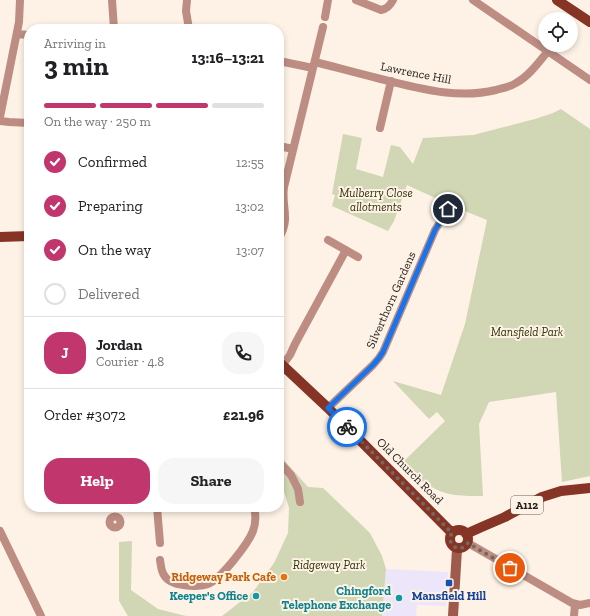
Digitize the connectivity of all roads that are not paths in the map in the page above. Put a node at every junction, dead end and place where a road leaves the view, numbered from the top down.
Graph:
1 (20, 0) edge
2 (112, 0) edge
3 (187, 0) edge
4 (328, 0) edge
5 (356, 0) edge
6 (393, 0) edge
7 (473, 0) edge
8 (557, 0) edge
9 (325, 17) dead end
10 (590, 22) edge
11 (114, 24) edge
12 (188, 24) edge
13 (323, 27) dead end
14 (17, 34) junction
15 (24, 35) edge
16 (538, 44) edge
17 (547, 52) edge
18 (549, 52) edge
19 (284, 62) edge
20 (314, 65) junction
21 (590, 80) edge
22 (391, 81) junction
23 (0, 116) edge
24 (0, 121) edge
25 (24, 123) edge
26 (380, 128) dead end
27 (284, 147) edge
28 (293, 149) junction
29 (284, 193) edge
30 (284, 193) edge
31 (448, 209) dead end
32 (284, 228) edge
33 (24, 236) edge
34 (0, 237) edge
35 (328, 240) dead end
36 (346, 250) junction
37 (358, 257) dead end
38 (284, 362) edge
39 (284, 370) edge
40 (328, 408) junction
41 (284, 467) edge
42 (590, 488) edge
43 (300, 502) dead end
44 (115, 512) edge
45 (157, 512) edge
46 (255, 512) edge
47 (115, 516) dead end
48 (0, 531) edge
49 (452, 533) junction
50 (467, 538) junction
51 (160, 543) dead end
52 (457, 548) junction
53 (160, 560) dead end
54 (590, 603) edge
55 (575, 604) junction
56 (41, 616) edge
57 (453, 616) edge
58 (574, 616) edge

1 - 14 street
2 - 11 street
3 - 12 street
4 - 9 street
5 - 6 street
7 - 16 street
8 - 10 main road
13 - 20 street
14 - 15 street
14 - 23 street
17 - 22 street, Lawrence Hill
18 - 21 street
19 - 20 street, Lawrence Hill
20 - 22 street, Lawrence Hill
20 - 28 street
22 - 26 street
24 - 25 street
27 - 28 street
28 - 29 street
30 - 32 street
31 - 40 street, Silverthorn Gardens
33 - 34 main road
35 - 36 street
36 - 37 street
36 - 38 street
39 - 40 main road, Old Church Road
40 - 49 main road, Old Church Road
41 - 43 street
42 - 50 main road, A112
44 - 47 street
45 - 51 street
46 - 53 street
48 - 56 street
49 - 50 main road, A112
49 - 52 main road, Old Church Road
50 - 52 main road, A112
50 - 55 street
52 - 57 main road
54 - 55 street
55 - 58 street

